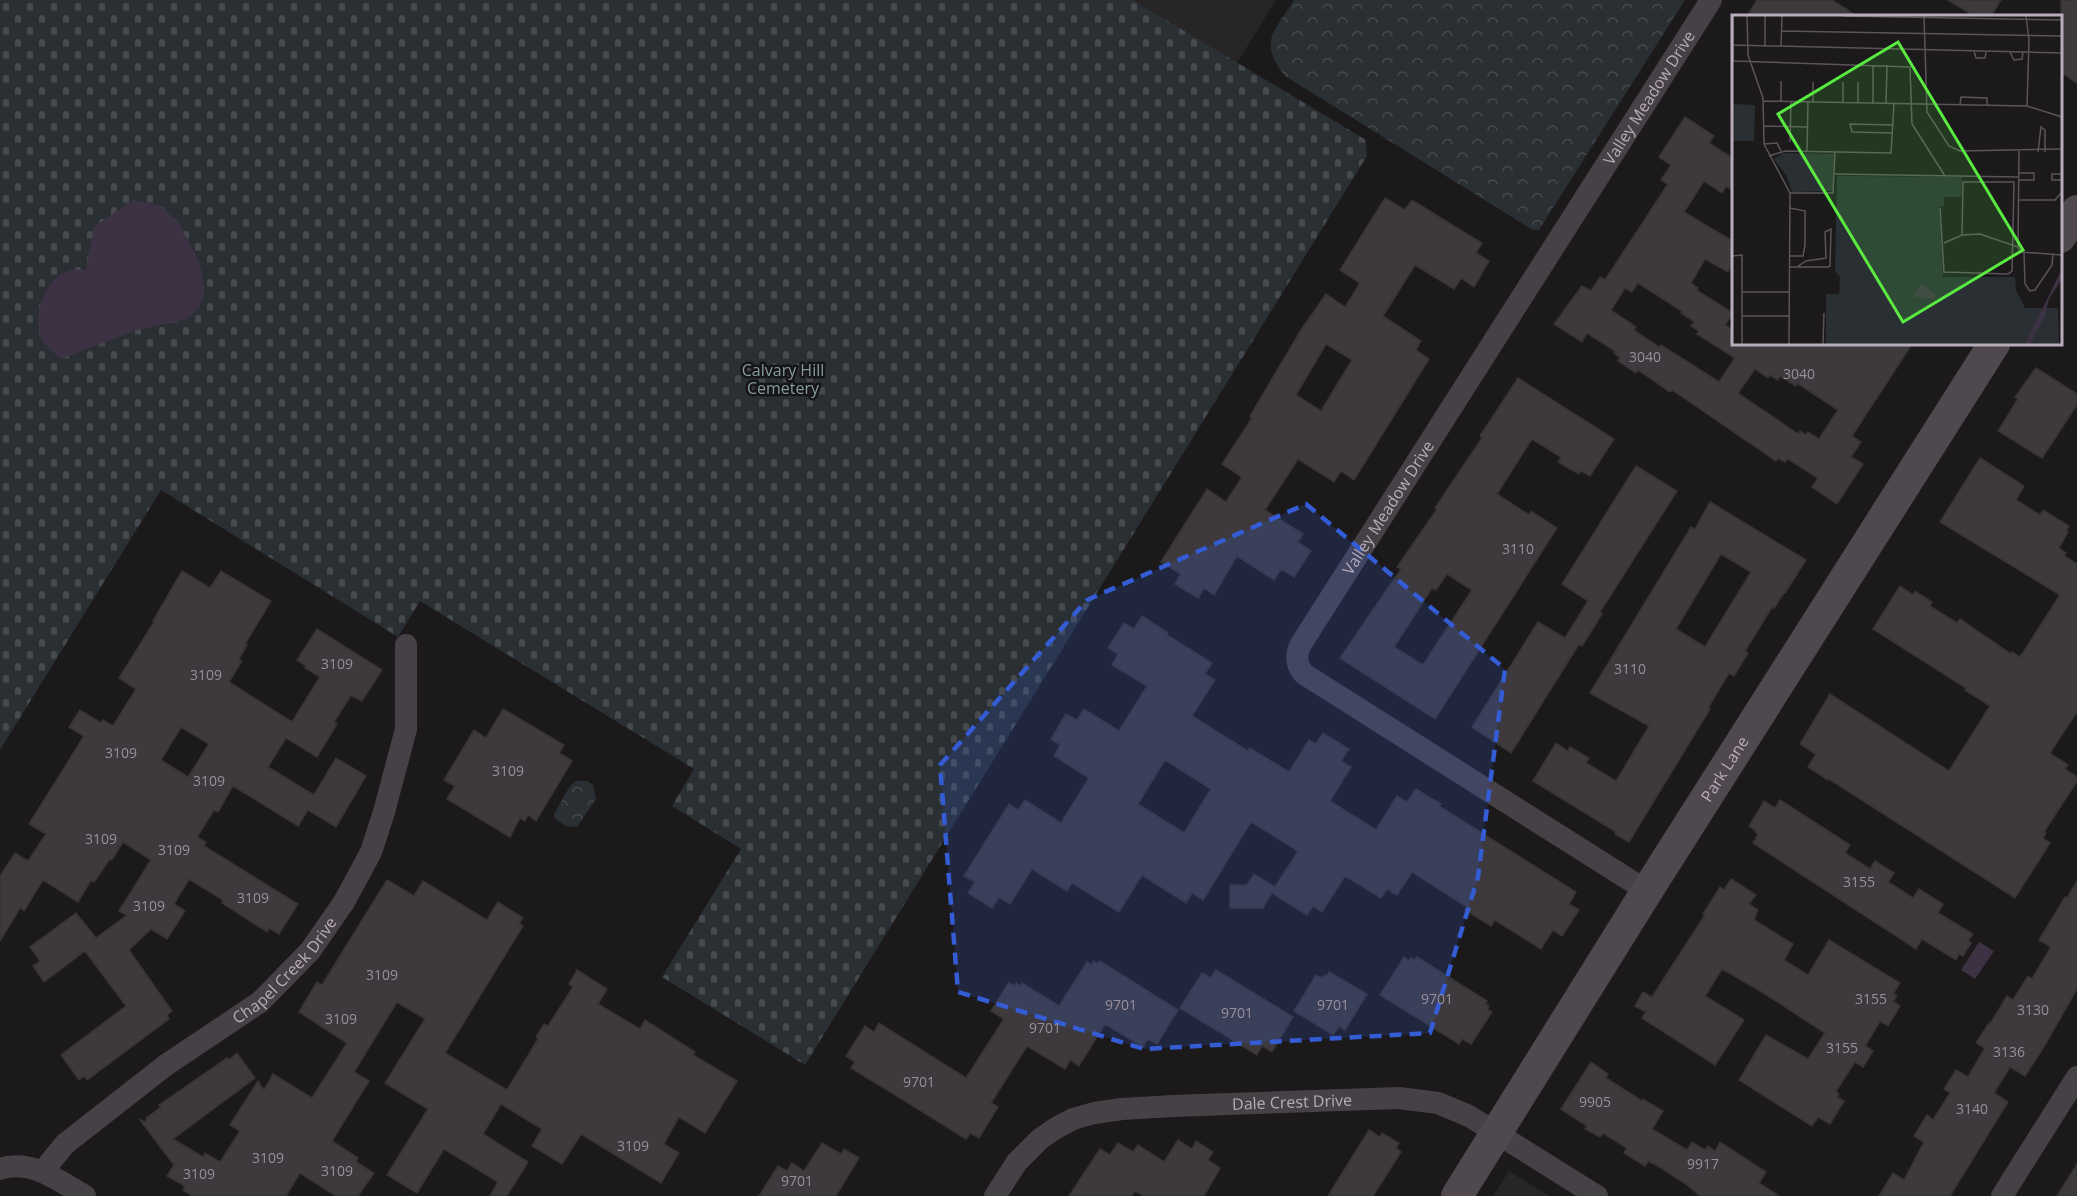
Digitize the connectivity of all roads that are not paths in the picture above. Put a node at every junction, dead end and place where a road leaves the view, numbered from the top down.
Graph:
1 (1711, 0) edge
2 (2077, 210) edge
3 (2062, 235) edge
4 (1993, 345) edge
5 (406, 645) dead end
6 (1647, 891) junction
7 (2077, 1077) edge
8 (1496, 1133) junction
9 (0, 1169) edge
10 (43, 1171) junction
11 (85, 1196) edge
12 (995, 1196) edge
13 (1457, 1196) edge
14 (1597, 1196) edge
15 (2002, 1196) edge

1 - 6 street, Valley Meadow Drive
2 - 3 street
4 - 6 street, Park Lane
5 - 10 street, Chapel Creek Drive
6 - 8 street, Park Lane
7 - 15 street
8 - 12 street, Dale Crest Drive
8 - 13 street, Park Lane
8 - 14 street, Dale Crest Drive
9 - 10 street
10 - 11 street

